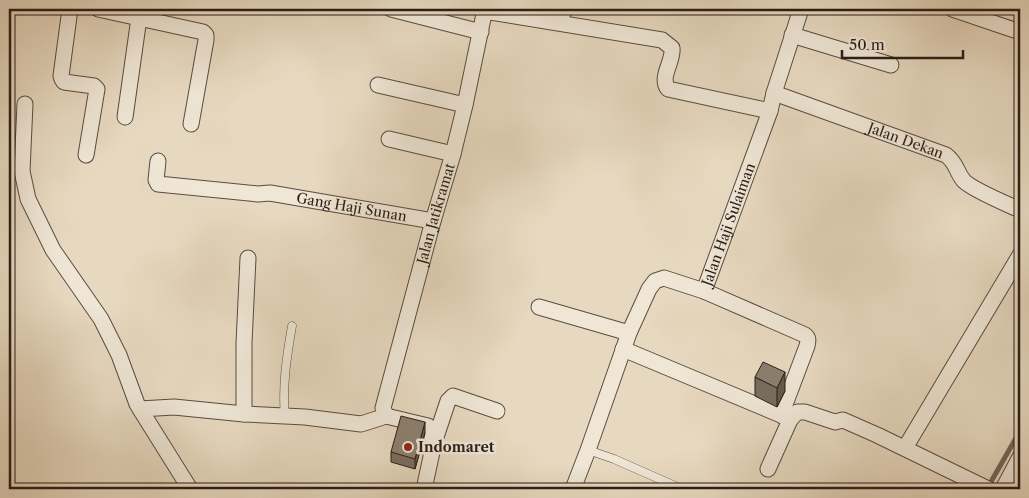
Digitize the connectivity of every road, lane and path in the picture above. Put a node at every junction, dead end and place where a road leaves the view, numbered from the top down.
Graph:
1 (70, 9) edge
2 (98, 9) edge
3 (391, 9) edge
4 (537, 9) edge
5 (801, 9) edge
6 (952, 9) edge
7 (485, 10) edge
8 (563, 13) dead end
9 (133, 14) edge
10 (481, 32) junction
11 (1020, 32) edge
12 (792, 34) junction
13 (891, 65) dead end
14 (378, 86) dead end
15 (774, 93) junction
16 (25, 104) dead end
17 (466, 105) junction
18 (770, 111) junction
19 (125, 117) dead end
20 (192, 124) dead end
21 (389, 139) dead end
22 (453, 154) junction
23 (86, 155) dead end
24 (158, 161) dead end
25 (1020, 210) edge
26 (433, 221) junction
27 (1020, 255) edge
28 (248, 258) dead end
29 (704, 291) junction
30 (539, 307) dead end
31 (292, 326) dead end
32 (629, 333) junction
33 (623, 349) junction
34 (140, 409) junction
35 (497, 410) dead end
36 (244, 414) junction
37 (285, 416) junction
38 (386, 416) junction
39 (786, 417) junction
40 (434, 443) junction
41 (904, 448) junction
42 (588, 450) junction
43 (1020, 457) edge
44 (768, 469) dead end
45 (986, 488) edge
46 (190, 489) edge
47 (424, 489) edge
48 (573, 489) edge
49 (682, 489) edge
50 (1003, 489) edge

1 - 23 street
2 - 9 street
3 - 10 street
4 - 8 street
5 - 12 street, Jalan Haji Sulaiman
6 - 11 street
7 - 10 street, Jalan Jatikramat
7 - 18 street
9 - 19 street
9 - 20 street
10 - 17 street, Jalan Jatikramat
12 - 13 street
12 - 15 street, Jalan Haji Sulaiman
14 - 17 street
15 - 18 street, Jalan Haji Sulaiman
15 - 25 street, Jalan Dekan
16 - 34 street
17 - 22 street, Jalan Jatikramat
18 - 29 street, Jalan Haji Sulaiman
21 - 22 street
22 - 26 street, Jalan Jatikramat
24 - 26 street, Gang Haji Sunan
26 - 38 street, Jalan Jatikramat
27 - 41 street
28 - 36 street
29 - 32 street, Jalan Haji Sulaiman
29 - 39 street
30 - 32 street
31 - 37 lane
32 - 33 street, Jalan Haji Sulaiman
33 - 39 street
33 - 42 street, Jalan Haji Sulaiman
34 - 36 street
34 - 46 street
35 - 40 street
36 - 37 street
37 - 38 street
38 - 40 street
39 - 41 street
39 - 44 street
40 - 47 street
41 - 45 street
42 - 48 street, Jalan Haji Sulaiman
42 - 49 lane
43 - 50 street

